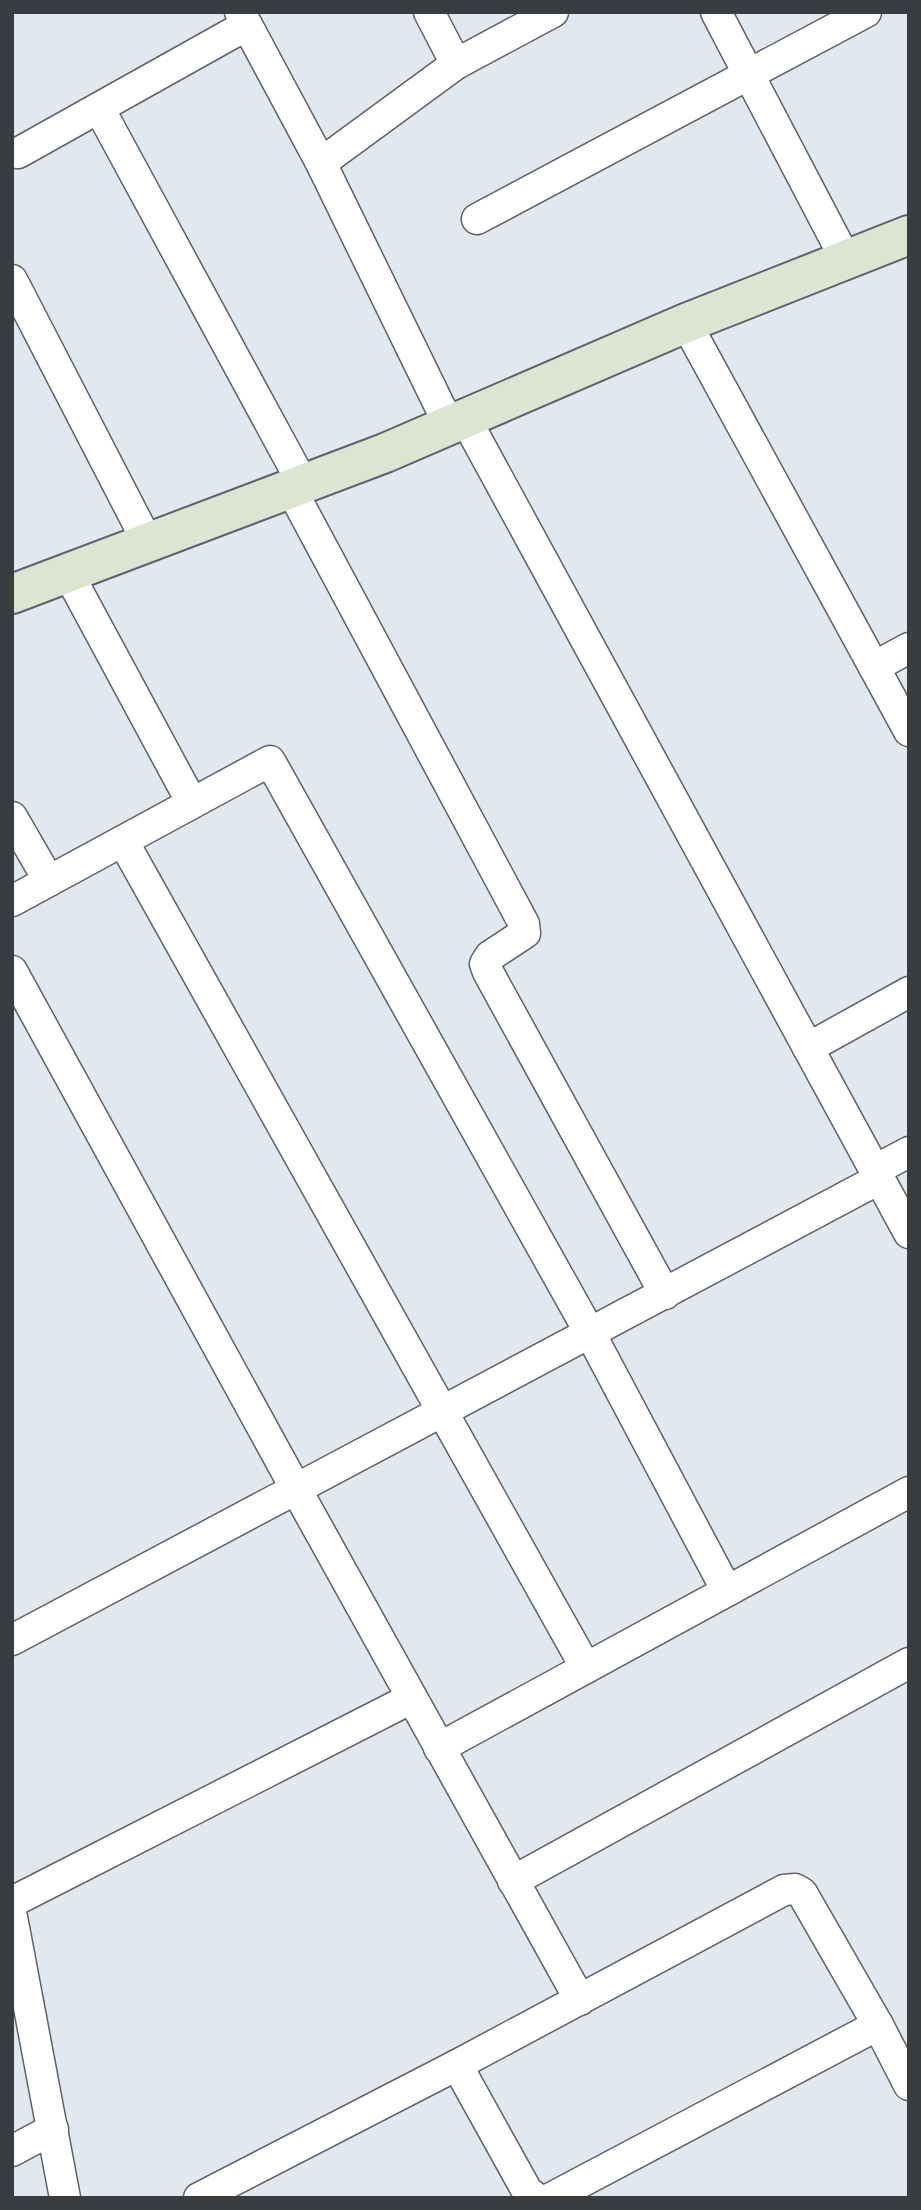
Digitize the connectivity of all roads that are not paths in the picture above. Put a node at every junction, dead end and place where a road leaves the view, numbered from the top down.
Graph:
1 (429, 12) edge
2 (553, 12) edge
3 (716, 12) edge
4 (866, 12) edge
5 (244, 19) edge
6 (456, 64) junction
7 (749, 75) junction
8 (99, 108) junction
9 (18, 153) dead end
10 (320, 163) junction
11 (477, 219) dead end
12 (909, 235) edge
13 (846, 260) junction
14 (12, 280) edge
15 (686, 323) junction
16 (457, 422) junction
17 (297, 486) junction
18 (148, 542) junction
19 (68, 573) junction
20 (12, 594) edge
21 (909, 648) edge
22 (874, 667) junction
23 (909, 731) edge
24 (192, 803) junction
25 (12, 817) edge
26 (122, 841) junction
27 (49, 881) junction
28 (12, 901) edge
29 (12, 971) edge
30 (909, 992) edge
31 (808, 1048) junction
32 (909, 1152) edge
33 (877, 1175) junction
34 (909, 1233) edge
35 (665, 1294) junction
36 (590, 1333) junction
37 (442, 1412) junction
38 (296, 1489) junction
39 (909, 1492) edge
40 (727, 1591) junction
41 (12, 1640) edge
42 (909, 1663) edge
43 (586, 1668) junction
44 (411, 1698) junction
45 (439, 1748) junction
46 (513, 1881) junction
47 (12, 1902) edge
48 (12, 1917) edge
49 (580, 2000) junction
50 (878, 2025) junction
51 (457, 2065) junction
52 (909, 2085) edge
53 (53, 2129) junction
54 (12, 2151) edge
55 (65, 2198) edge
56 (199, 2198) edge
57 (536, 2198) edge
58 (551, 2198) edge

1 - 6 street
2 - 6 street
3 - 7 street
4 - 7 street
5 - 8 street
5 - 10 street
6 - 10 street
7 - 11 street
7 - 13 street
8 - 9 street
8 - 17 street
10 - 16 street
12 - 13 street
13 - 15 street
14 - 18 street
15 - 16 street
15 - 22 street
16 - 17 street
16 - 31 street
17 - 18 street
17 - 35 street
18 - 19 street
19 - 20 street
19 - 24 street
21 - 22 street
22 - 23 street
24 - 26 street
24 - 36 street
25 - 27 street
26 - 27 street
26 - 37 street
27 - 28 street
29 - 38 street
30 - 31 street
31 - 33 street
32 - 33 street
33 - 34 street
33 - 35 street
35 - 36 street
36 - 37 street
36 - 40 street
37 - 38 street
37 - 43 street
38 - 41 street
38 - 44 street
39 - 40 street
40 - 43 street
42 - 46 street
43 - 45 street
44 - 45 street
44 - 47 street
45 - 46 street
46 - 49 street
48 - 53 street
49 - 50 street
49 - 51 street
50 - 52 street
50 - 58 street
51 - 56 street
51 - 57 street
53 - 54 street
53 - 55 street

